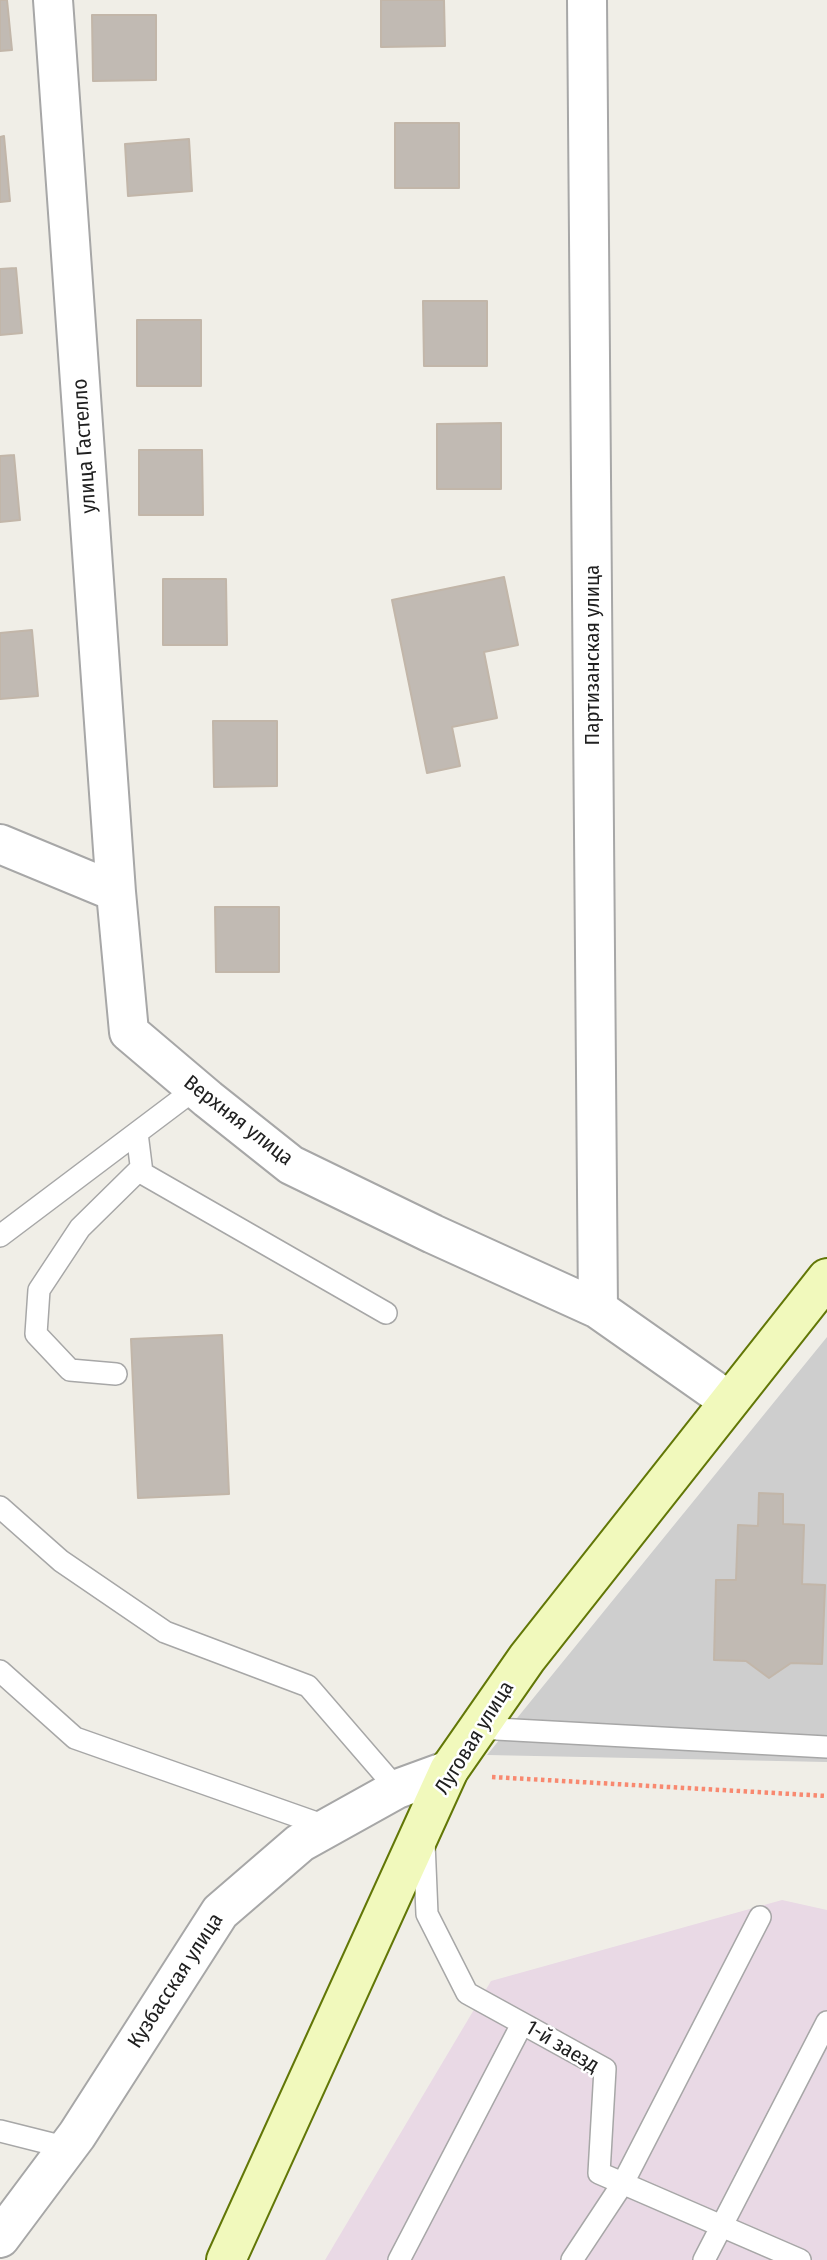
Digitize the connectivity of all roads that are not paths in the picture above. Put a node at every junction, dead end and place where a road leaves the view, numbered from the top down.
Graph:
1 (54, 0) edge
2 (587, 0) edge
3 (0, 844) edge
4 (116, 891) junction
5 (195, 1089) junction
6 (136, 1133) junction
7 (141, 1168) junction
8 (0, 1236) edge
9 (827, 1278) edge
10 (598, 1309) junction
11 (386, 1313) dead end
12 (117, 1374) dead end
13 (729, 1401) junction
14 (0, 1507) edge
15 (0, 1671) edge
16 (478, 1728) junction
17 (827, 1747) edge
18 (448, 1772) junction
19 (397, 1789) junction
20 (423, 1826) junction
21 (328, 1827) junction
22 (760, 1917) dead end
23 (827, 2022) edge
24 (522, 2024) junction
25 (0, 2132) edge
26 (68, 2148) junction
27 (623, 2183) junction
28 (723, 2226) junction
29 (0, 2238) edge
30 (226, 2260) edge
31 (399, 2260) edge
32 (572, 2260) edge
33 (704, 2260) edge
34 (800, 2260) edge

1 - 4 street, улица Гастелло
2 - 10 street, Партизанская улица
3 - 4 street
4 - 5 street, Верхняя улица
5 - 6 lane
5 - 10 street, Верхняя улица
6 - 7 lane
6 - 8 lane
7 - 11 lane
7 - 12 lane
9 - 13 main road, Луговая улица
10 - 13 street, Верхняя улица
13 - 16 main road, Луговая улица
14 - 19 lane
15 - 21 lane
16 - 17 lane
16 - 18 main road, Луговая улица
18 - 19 street, Кузбасская улица
18 - 20 main road, Луговая улица
19 - 21 street, Кузбасская улица
20 - 24 lane, 1-й заезд
20 - 30 main road, Луговая улица
21 - 26 street, Кузбасская улица
22 - 27 lane
23 - 28 lane
24 - 27 lane, 1-й заезд
24 - 31 lane
25 - 26 lane
26 - 29 street, Кузбасская улица
27 - 28 lane, 1-й заезд
27 - 32 lane
28 - 33 lane
28 - 34 lane, 1-й заезд

